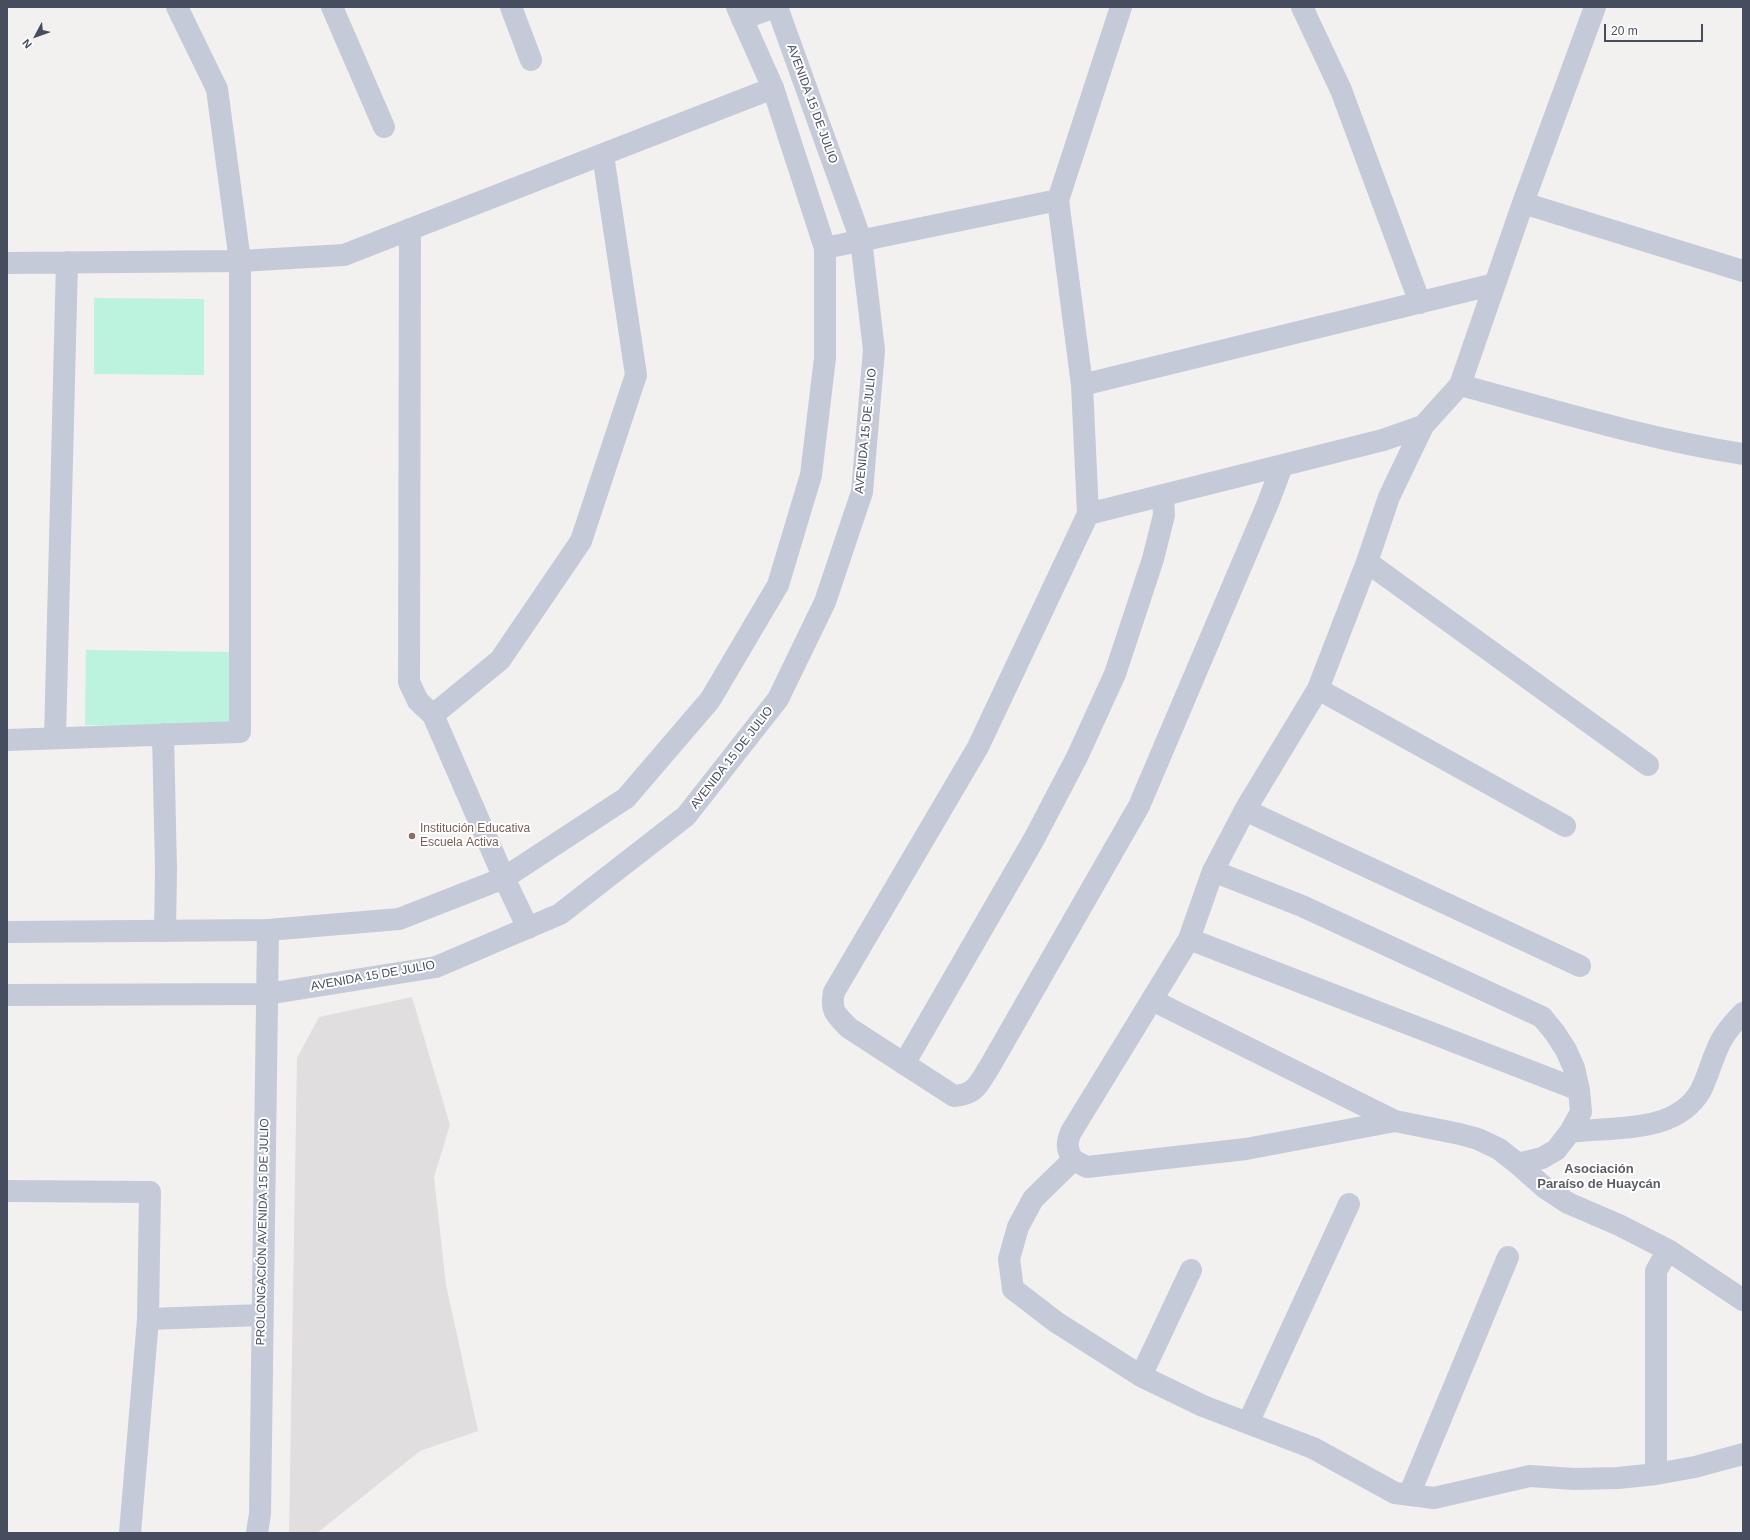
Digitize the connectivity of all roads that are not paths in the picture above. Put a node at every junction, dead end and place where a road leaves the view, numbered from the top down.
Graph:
1 (177, 7) edge
2 (332, 7) edge
3 (511, 7) edge
4 (776, 7) edge
5 (1121, 7) edge
6 (1302, 7) edge
7 (1595, 7) edge
8 (740, 13) edge
9 (531, 60) dead end
10 (773, 88) junction
11 (384, 127) dead end
12 (603, 155) junction
13 (1058, 200) junction
14 (1524, 203) junction
15 (410, 229) junction
16 (862, 240) junction
17 (825, 248) junction
18 (240, 261) junction
19 (67, 262) junction
20 (7, 263) edge
21 (1743, 271) edge
22 (1495, 284) junction
23 (1420, 303) junction
24 (1082, 385) junction
25 (1460, 385) junction
26 (1423, 426) junction
27 (1743, 454) edge
28 (1282, 466) junction
29 (1163, 496) junction
30 (1088, 514) junction
31 (1367, 562) junction
32 (1318, 690) junction
33 (433, 715) junction
34 (163, 734) junction
35 (55, 738) junction
36 (7, 740) edge
37 (1648, 765) dead end
38 (1245, 810) junction
39 (1565, 826) dead end
40 (1213, 871) junction
41 (504, 878) junction
42 (528, 928) junction
43 (268, 930) junction
44 (165, 931) junction
45 (7, 932) edge
46 (1189, 939) junction
47 (1580, 966) dead end
48 (267, 994) junction
49 (7, 995) edge
50 (1152, 1000) junction
51 (1743, 1013) edge
52 (904, 1064) junction
53 (1579, 1090) junction
54 (1395, 1121) junction
55 (1570, 1132) junction
56 (1073, 1160) junction
57 (1518, 1164) junction
58 (7, 1190) edge
59 (1348, 1204) dead end
60 (1668, 1250) junction
61 (1508, 1257) dead end
62 (1191, 1270) dead end
63 (1743, 1300) edge
64 (261, 1315) junction
65 (148, 1319) junction
66 (1141, 1376) junction
67 (1248, 1423) junction
68 (1743, 1454) edge
69 (1656, 1474) junction
70 (1409, 1495) junction
71 (130, 1533) edge
72 (257, 1533) edge

1 - 18 street
2 - 11 street
3 - 9 street
4 - 8 street
4 - 16 street, AVENIDA 15 DE JULIO
5 - 13 street
6 - 23 street
7 - 14 street
8 - 10 street
10 - 12 street
10 - 17 street
12 - 15 street
12 - 33 street
13 - 16 street
13 - 24 street
14 - 21 street
14 - 22 street
15 - 18 street
15 - 33 street
16 - 17 street
16 - 42 street, AVENIDA 15 DE JULIO
17 - 41 street
18 - 19 street
18 - 34 street
19 - 20 street
19 - 35 street
22 - 23 street
22 - 25 street
23 - 24 street
24 - 30 street
25 - 26 street
25 - 27 street
26 - 28 street
26 - 31 street
28 - 29 street
28 - 52 street
29 - 30 street
29 - 52 street
30 - 52 street
31 - 32 street
31 - 37 street
32 - 38 street
32 - 39 street
33 - 41 street
34 - 35 street
34 - 44 street
35 - 36 street
38 - 40 street
38 - 47 street
40 - 46 street
40 - 53 street
41 - 42 street
41 - 43 street
42 - 48 street, AVENIDA 15 DE JULIO
43 - 44 street
43 - 48 street, PROLONGACIÓN AVENIDA 15 DE JULIO
44 - 45 street
46 - 50 street
46 - 53 street
48 - 49 street, AVENIDA 15 DE JULIO
48 - 64 street, PROLONGACIÓN AVENIDA 15 DE JULIO
50 - 54 street
50 - 56 street
51 - 55 street
53 - 55 street
54 - 56 street
54 - 57 street
55 - 57 street
56 - 66 street
57 - 60 street
58 - 65 street
59 - 67 street
60 - 63 street
60 - 69 street
61 - 70 street
62 - 66 street
64 - 65 street
64 - 72 street, PROLONGACIÓN AVENIDA 15 DE JULIO
65 - 71 street
66 - 67 street
67 - 70 street
68 - 69 street
69 - 70 street

